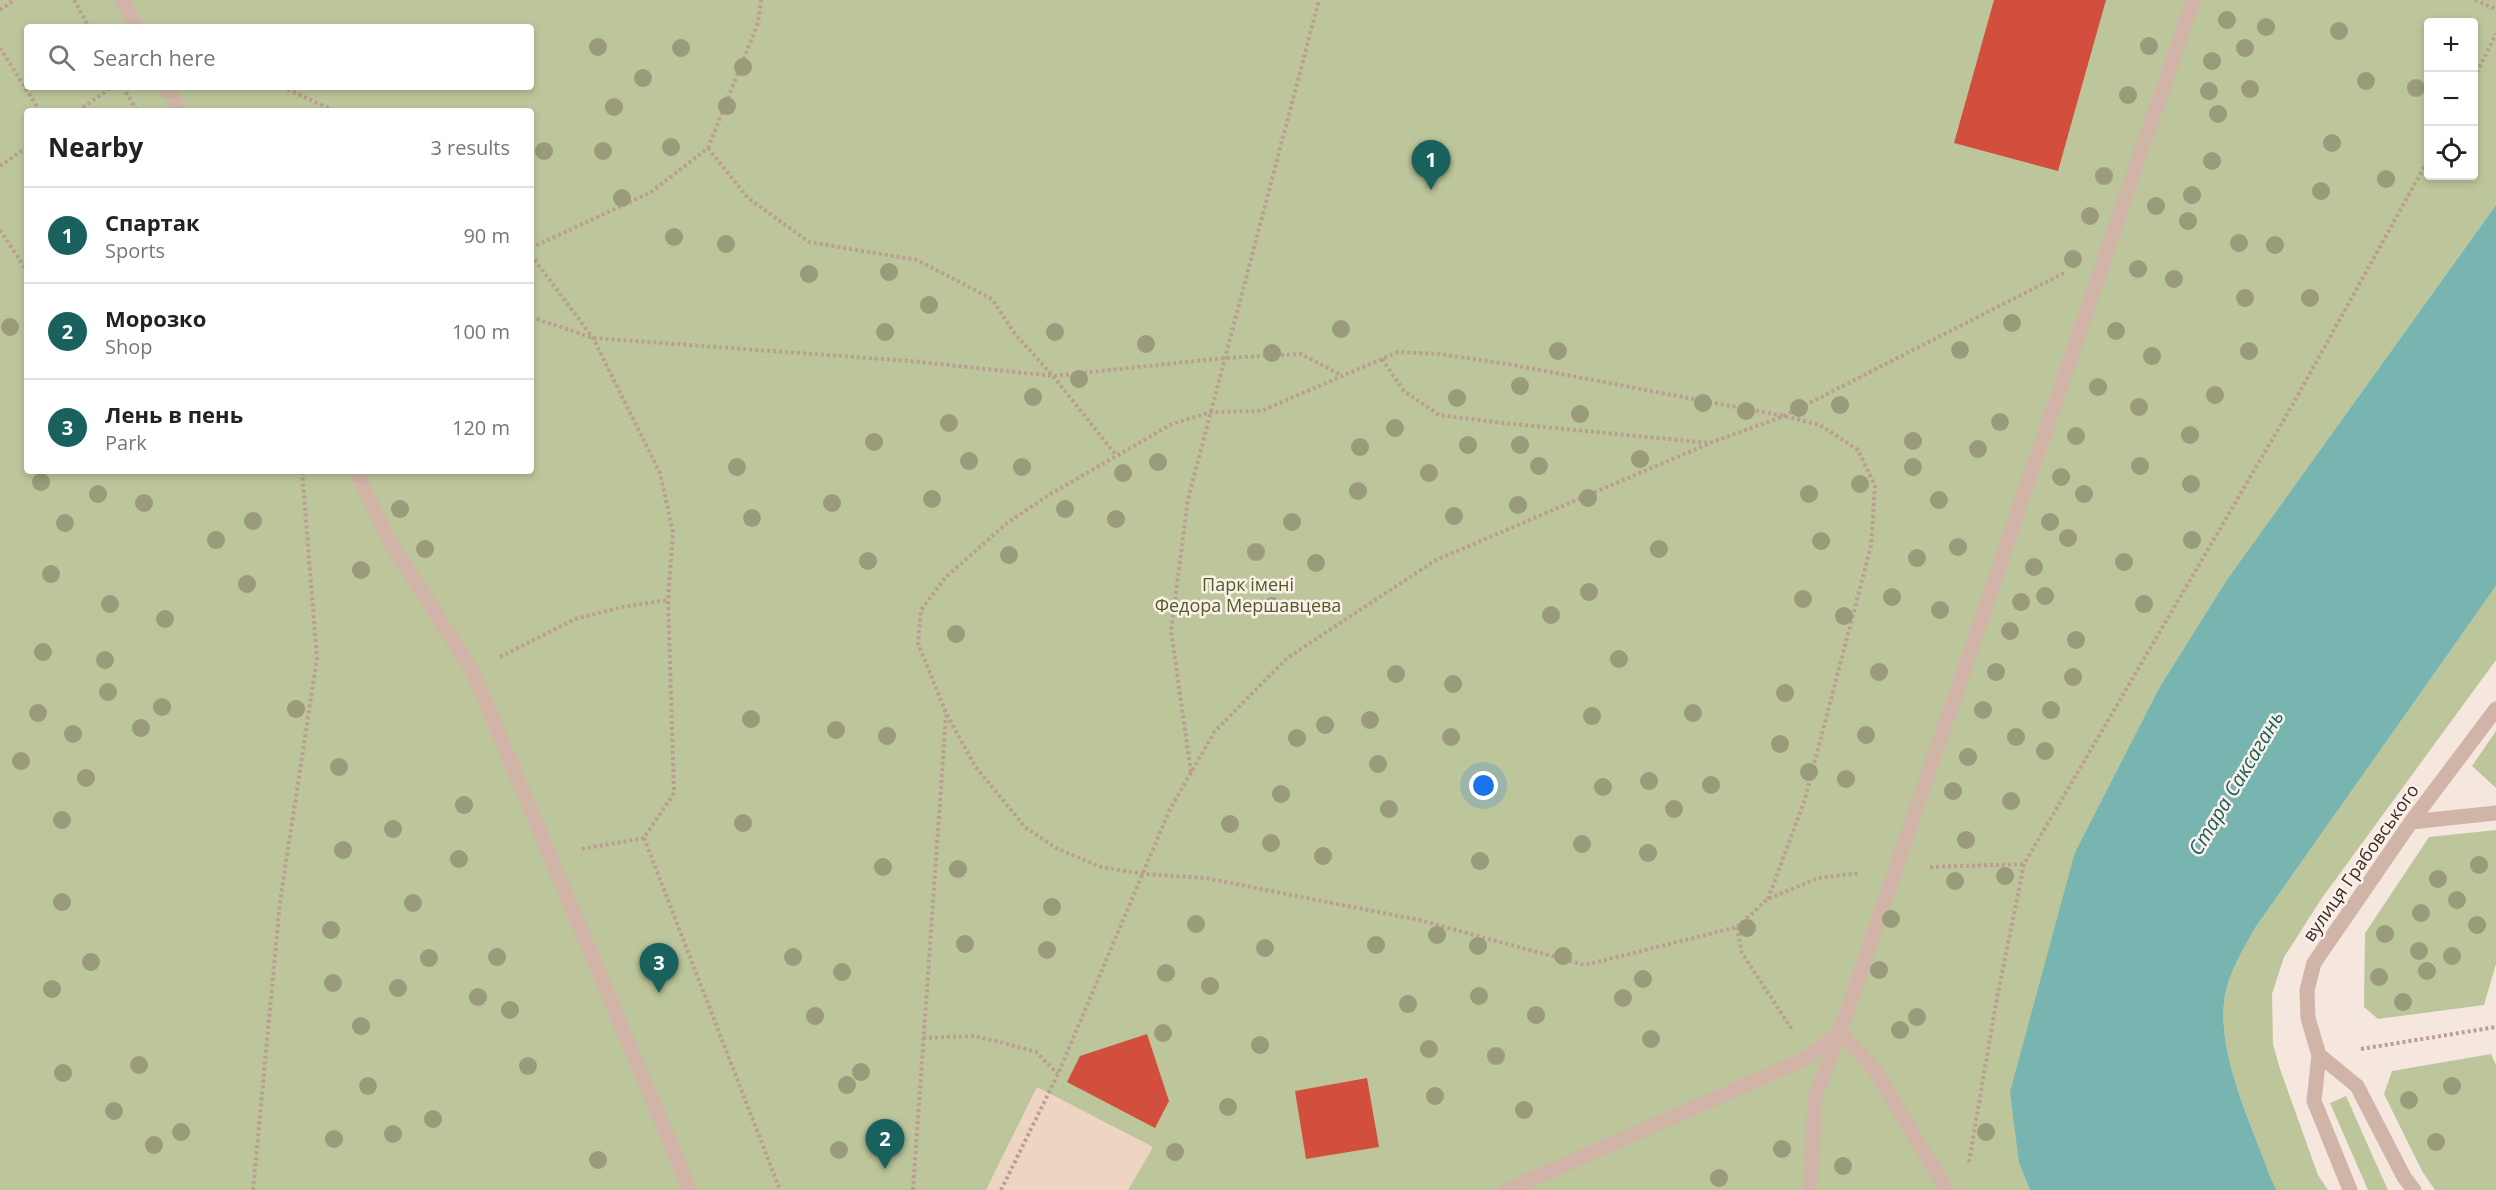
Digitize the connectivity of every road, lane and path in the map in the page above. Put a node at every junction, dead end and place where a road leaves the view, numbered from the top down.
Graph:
1 (14, 0) edge
2 (74, 0) edge
3 (122, 0) edge
4 (761, 0) edge
5 (1319, 0) edge
6 (2193, 0) edge
7 (2475, 0) edge
8 (2496, 9) edge
9 (0, 10) edge
10 (87, 24) edge
11 (135, 24) edge
12 (2496, 34) edge
13 (0, 48) edge
14 (2477, 72) edge
15 (24, 86) edge
16 (27, 90) edge
17 (108, 90) edge
18 (125, 90) edge
19 (169, 90) edge
20 (289, 90) edge
21 (38, 108) edge
22 (82, 108) edge
23 (135, 108) edge
24 (178, 108) edge
25 (328, 108) edge
26 (708, 148) junction
27 (24, 149) edge
28 (0, 166) edge
29 (2424, 167) edge
30 (0, 230) edge
31 (534, 247) edge
32 (2108, 250) junction
33 (534, 259) edge
34 (24, 266) edge
35 (534, 318) edge
36 (592, 338) junction
37 (1224, 358) junction
38 (1382, 359) junction
39 (1053, 376) junction
40 (1342, 376) junction
41 (1210, 412) junction
42 (1784, 416) junction
43 (1710, 443) junction
44 (1116, 455) junction
45 (302, 474) edge
46 (357, 474) edge
47 (668, 600) junction
48 (473, 672) junction
49 (2496, 710) edge
50 (946, 713) junction
51 (1191, 772) junction
52 (2496, 813) edge
53 (2411, 822) junction
54 (644, 837) junction
55 (549, 855) junction
56 (1144, 874) junction
57 (1768, 899) dead end
58 (2496, 1027) edge
59 (1840, 1032) junction
60 (923, 1038) junction
61 (2319, 1055) junction
62 (1807, 1058) junction
63 (1058, 1074) junction
64 (1968, 1167) dead end
65 (253, 1190) edge
66 (690, 1190) edge
67 (780, 1190) edge
68 (913, 1190) edge
69 (1001, 1190) edge
70 (1507, 1190) edge
71 (1810, 1190) edge
72 (1947, 1190) edge
73 (2350, 1190) edge
74 (2414, 1190) edge

1 - 9 path
2 - 10 path
3 - 11 street
4 - 26 path
5 - 37 path
6 - 32 street
7 - 8 path
12 - 14 path
13 - 15 path
16 - 21 path
17 - 22 path
18 - 23 path
19 - 24 street
20 - 25 path
26 - 31 path
26 - 39 path
27 - 28 path
29 - 64 path
30 - 34 path
32 - 42 path
32 - 59 street
33 - 36 path
35 - 36 path
36 - 39 path
36 - 47 path
37 - 39 path
37 - 40 path
37 - 41 path
38 - 40 path
38 - 42 path
38 - 43 path
39 - 44 path
40 - 41 path
41 - 44 path
41 - 51 path
42 - 43 path
42 - 57 path
43 - 51 path
44 - 50 path
45 - 65 path
46 - 48 street
47 - 48 path
47 - 54 path
48 - 55 street
49 - 53 street, вулиця Грабовського
50 - 56 path
50 - 60 path
51 - 56 path
52 - 53 street
53 - 61 street, вулиця Грабовського
54 - 55 path
54 - 67 path
55 - 66 street
56 - 62 path
56 - 63 path
58 - 61 path
59 - 62 street
59 - 71 street
59 - 72 street
60 - 63 path
60 - 68 path
61 - 73 street, вулиця Грабовського
61 - 74 street
62 - 70 street
63 - 69 path

